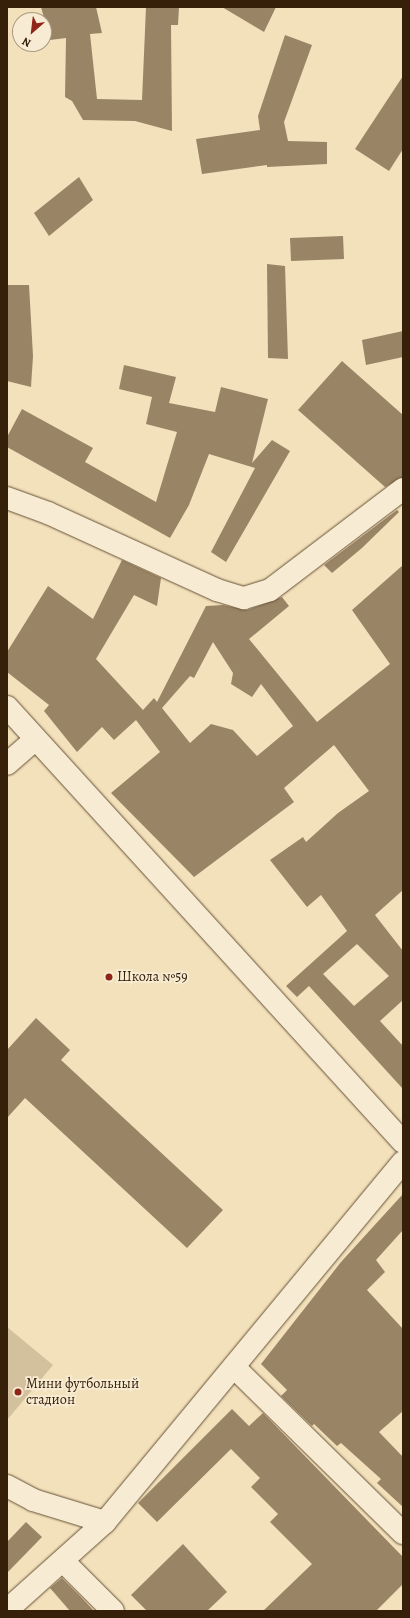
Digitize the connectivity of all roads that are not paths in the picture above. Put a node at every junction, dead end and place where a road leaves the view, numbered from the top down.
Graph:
1 (403, 489) edge
2 (7, 498) edge
3 (7, 707) edge
4 (36, 739) junction
5 (7, 764) edge
6 (403, 1142) edge
7 (403, 1162) edge
8 (234, 1367) junction
9 (7, 1486) edge
10 (105, 1522) junction
11 (403, 1533) edge
12 (64, 1562) junction
13 (7, 1610) edge
14 (113, 1611) edge

1 - 2 street
3 - 4 street
4 - 5 street
4 - 6 street
7 - 8 street
8 - 10 street
8 - 11 street
9 - 10 street
10 - 12 street
12 - 13 street
12 - 14 street

